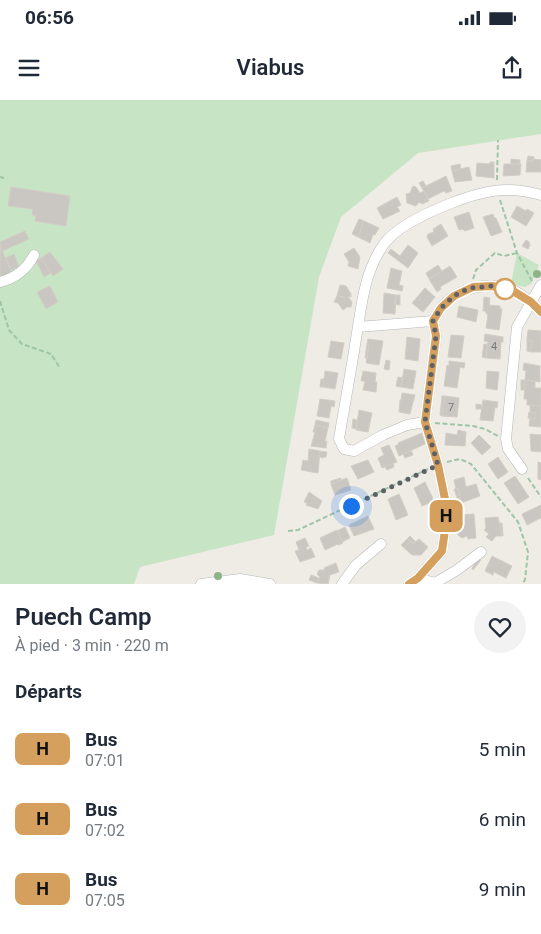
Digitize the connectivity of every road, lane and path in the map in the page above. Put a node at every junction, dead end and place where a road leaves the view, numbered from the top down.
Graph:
1 (498, 140) dead end
2 (0, 177) edge
3 (4, 178) dead end
4 (496, 189) junction
5 (541, 195) edge
6 (517, 253) junction
7 (34, 255) dead end
8 (0, 282) edge
9 (538, 284) edge
10 (469, 288) junction
11 (0, 301) edge
12 (531, 302) junction
13 (541, 312) edge
14 (433, 321) junction
15 (358, 327) junction
16 (60, 368) dead end
17 (425, 422) junction
18 (506, 439) junction
19 (438, 465) junction
20 (522, 470) joint
21 (541, 497) edge
22 (288, 530) dead end
23 (381, 544) dead end
24 (481, 552) dead end
25 (414, 581) edge
26 (200, 584) edge
27 (270, 584) edge
28 (342, 584) edge
29 (522, 584) edge

1 - 4 path
2 - 3 path
4 - 5 street
4 - 6 path
4 - 15 street
6 - 9 path
6 - 10 path
7 - 8 street
9 - 12 street
10 - 12 street
10 - 14 street
11 - 16 path
12 - 13 street
12 - 18 street
14 - 15 street
14 - 17 street
15 - 17 street
17 - 18 path
17 - 19 street
18 - 20 street
19 - 22 path
19 - 25 street
19 - 29 path
20 - 21 path
23 - 28 street
24 - 25 street
26 - 27 street

